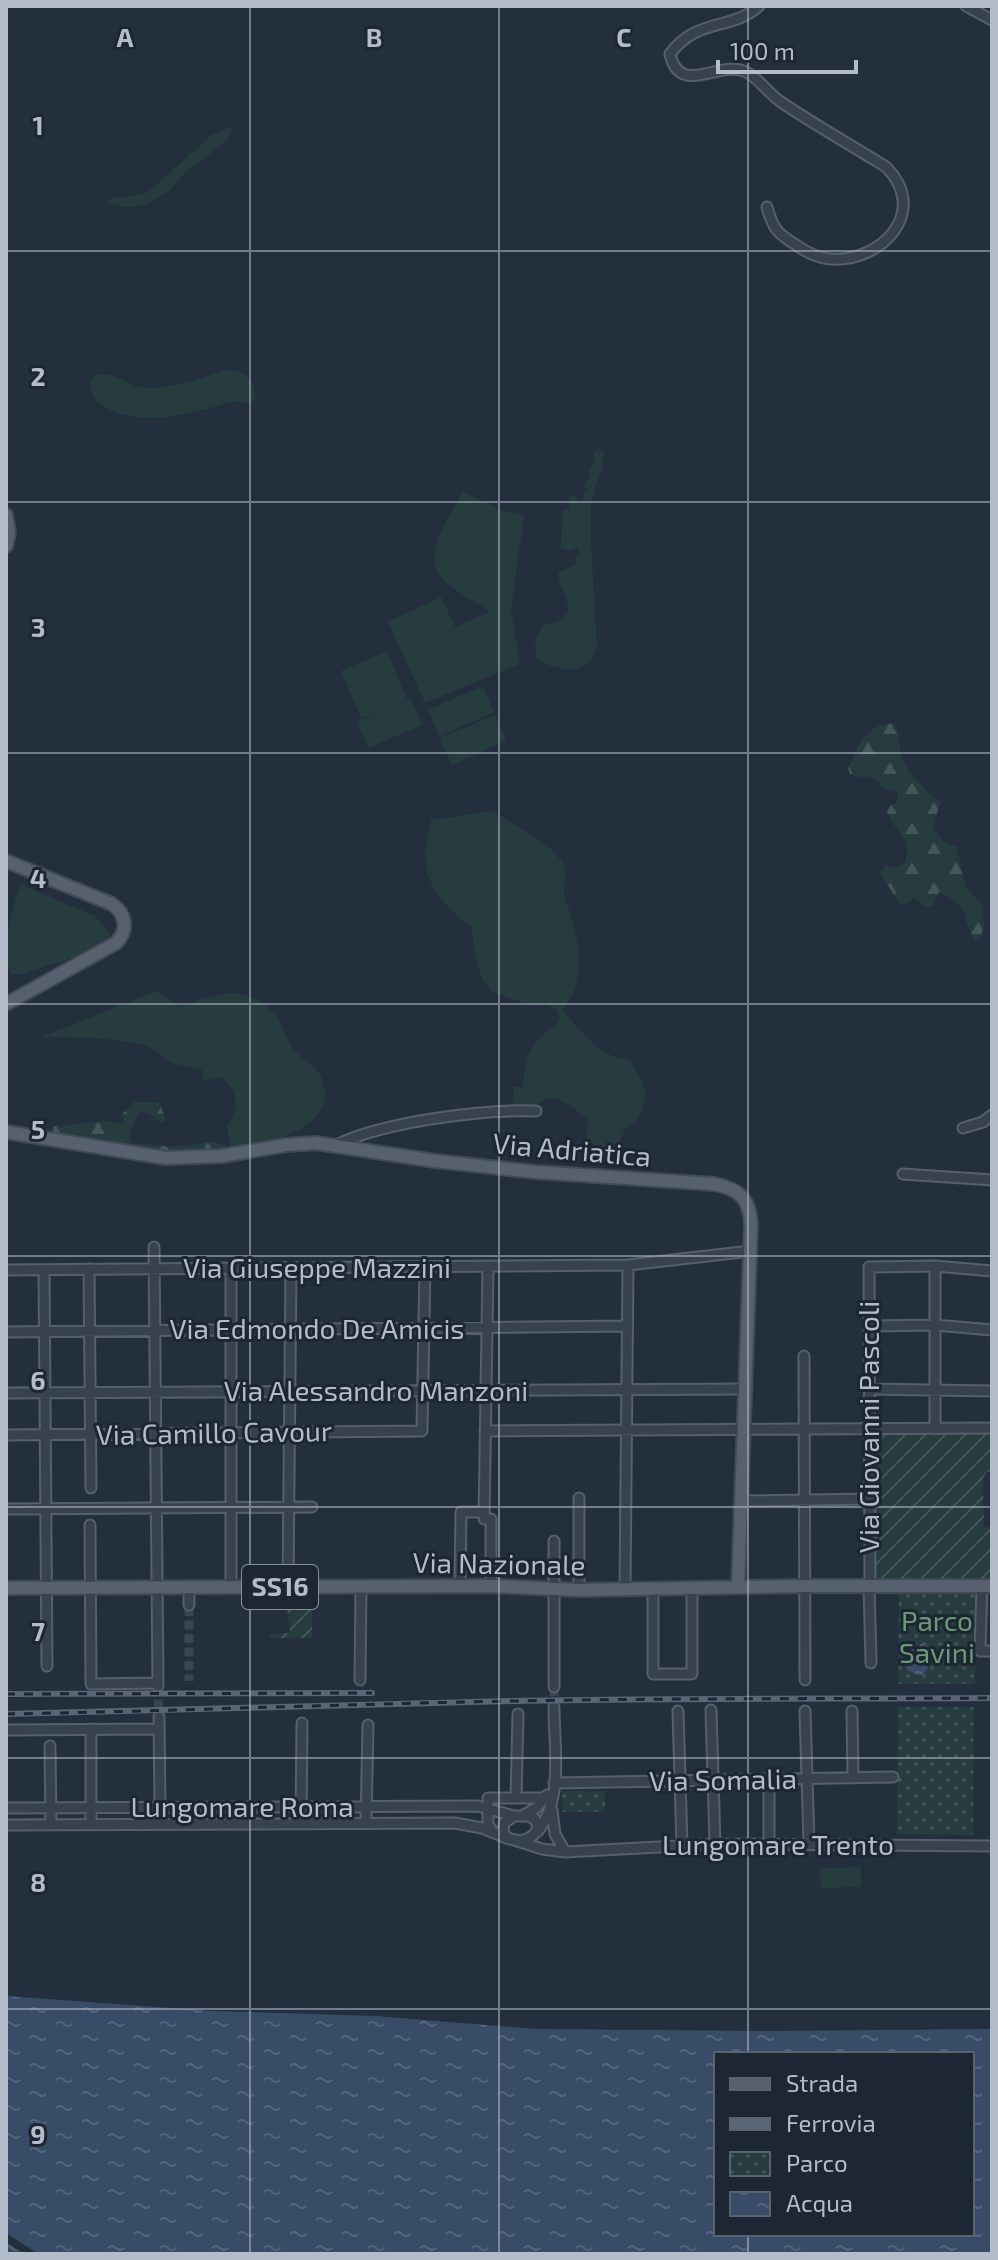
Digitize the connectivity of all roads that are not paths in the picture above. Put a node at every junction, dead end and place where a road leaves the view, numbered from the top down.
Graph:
1 (759, 6) edge
2 (966, 6) edge
3 (992, 20) edge
4 (767, 207) dead end
5 (6, 515) edge
6 (6, 546) edge
7 (6, 861) edge
8 (6, 1004) edge
9 (536, 1111) dead end
10 (992, 1115) edge
11 (963, 1128) dead end
12 (6, 1132) edge
13 (336, 1145) junction
14 (903, 1174) dead end
15 (992, 1180) edge
16 (154, 1247) dead end
17 (751, 1251) junction
18 (628, 1265) junction
19 (488, 1266) junction
20 (935, 1266) junction
21 (425, 1267) junction
22 (231, 1268) junction
23 (291, 1268) junction
24 (89, 1269) junction
25 (154, 1269) junction
26 (6, 1270) edge
27 (44, 1270) junction
28 (992, 1271) edge
29 (935, 1325) junction
30 (627, 1326) junction
31 (869, 1326) junction
32 (487, 1327) junction
33 (423, 1328) junction
34 (231, 1329) junction
35 (290, 1329) junction
36 (90, 1330) junction
37 (155, 1330) junction
38 (992, 1330) edge
39 (44, 1331) junction
40 (6, 1332) edge
41 (804, 1356) dead end
42 (935, 1388) junction
43 (627, 1389) junction
44 (747, 1389) junction
45 (869, 1389) junction
46 (422, 1390) junction
47 (486, 1390) junction
48 (290, 1391) junction
49 (992, 1391) edge
50 (90, 1392) junction
51 (155, 1392) junction
52 (232, 1392) junction
53 (6, 1393) edge
54 (45, 1393) junction
55 (992, 1428) edge
56 (626, 1429) junction
57 (746, 1429) junction
58 (935, 1429) junction
59 (804, 1430) junction
60 (869, 1430) junction
61 (485, 1431) junction
62 (290, 1432) junction
63 (231, 1433) junction
64 (90, 1434) junction
65 (156, 1434) junction
66 (6, 1435) edge
67 (46, 1435) junction
68 (91, 1488) dead end
69 (579, 1498) dead end
70 (870, 1499) junction
71 (805, 1500) junction
72 (742, 1501) junction
73 (289, 1507) junction
74 (312, 1507) dead end
75 (46, 1508) junction
76 (157, 1508) junction
77 (231, 1508) junction
78 (6, 1509) edge
79 (484, 1515) junction
80 (90, 1525) dead end
81 (554, 1541) dead end
82 (460, 1586) junction
83 (491, 1586) junction
84 (805, 1586) junction
85 (870, 1586) junction
86 (987, 1586) edge
87 (90, 1587) junction
88 (157, 1587) junction
89 (189, 1587) junction
90 (231, 1587) junction
91 (288, 1587) junction
92 (361, 1587) junction
93 (738, 1587) junction
94 (6, 1588) edge
95 (47, 1588) junction
96 (692, 1588) junction
97 (554, 1589) junction
98 (653, 1589) junction
99 (579, 1590) junction
100 (625, 1590) junction
101 (189, 1605) tunnel mouth
102 (992, 1651) edge
103 (871, 1663) dead end
104 (47, 1666) dead end
105 (360, 1680) dead end
106 (805, 1680) dead end
107 (554, 1687) tunnel mouth
108 (554, 1707) tunnel mouth
109 (711, 1710) dead end
110 (678, 1711) dead end
111 (805, 1711) dead end
112 (852, 1711) dead end
113 (518, 1714) dead end
114 (159, 1717) tunnel mouth
115 (302, 1723) dead end
116 (368, 1725) dead end
117 (91, 1729) junction
118 (159, 1729) junction
119 (6, 1730) edge
120 (50, 1746) dead end
121 (893, 1777) dead end
122 (853, 1778) junction
123 (769, 1779) junction
124 (807, 1779) junction
125 (554, 1780) junction
126 (713, 1780) junction
127 (680, 1781) junction
128 (516, 1797) junction
129 (550, 1803) junction
130 (160, 1806) junction
131 (301, 1806) junction
132 (51, 1807) junction
133 (91, 1807) junction
134 (367, 1807) junction
135 (6, 1808) edge
136 (484, 1812) junction
137 (515, 1816) junction
138 (366, 1822) junction
139 (301, 1823) junction
140 (51, 1824) junction
141 (91, 1824) junction
142 (464, 1824) junction
143 (6, 1825) edge
144 (538, 1827) junction
145 (492, 1832) junction
146 (510, 1839) junction
147 (715, 1844) junction
148 (769, 1844) junction
149 (809, 1844) junction
150 (682, 1845) junction
151 (992, 1846) edge
152 (565, 1852) junction

1 - 4 street
2 - 3 street
5 - 6 main road
7 - 8 main road
9 - 13 street
10 - 11 street
12 - 13 main road, Via Adriatica
13 - 17 main road, Via Adriatica
14 - 15 street
16 - 25 street
17 - 18 street, Via Giuseppe Mazzini
17 - 44 main road, Via Adriatica
18 - 19 street, Via Giuseppe Mazzini
18 - 30 street
19 - 21 street, Via Giuseppe Mazzini
19 - 32 street
20 - 28 street
20 - 29 street
20 - 31 street, Via Giovanni Pascoli
21 - 23 street, Via Giuseppe Mazzini
21 - 33 street
22 - 23 street, Via Giuseppe Mazzini
22 - 25 street, Via Giuseppe Mazzini
22 - 34 street
23 - 35 street
24 - 25 street, Via Giuseppe Mazzini
24 - 27 street, Via Giuseppe Mazzini
24 - 36 street
25 - 37 street
26 - 27 street, Via Giuseppe Mazzini
27 - 39 street
29 - 31 street
29 - 38 street
29 - 42 street
30 - 32 street, Via Edmondo De Amicis
30 - 43 street
31 - 45 street, Via Giovanni Pascoli
32 - 33 street, Via Edmondo De Amicis
32 - 47 street
33 - 35 street, Via Edmondo De Amicis
33 - 46 street
34 - 35 street, Via Edmondo De Amicis
34 - 37 street, Via Edmondo De Amicis
34 - 52 street
35 - 48 street
36 - 37 street, Via Edmondo De Amicis
36 - 39 street, Via Edmondo De Amicis
36 - 50 street
37 - 51 street
39 - 40 street, Via Edmondo De Amicis
39 - 54 street
41 - 59 street
42 - 45 street
42 - 49 street
42 - 58 street
43 - 44 street, Via Alessandro Manzoni
43 - 47 street, Via Alessandro Manzoni
43 - 56 street
44 - 57 main road, Via Adriatica
45 - 60 street, Via Giovanni Pascoli
46 - 47 street, Via Alessandro Manzoni
46 - 48 street, Via Alessandro Manzoni
46 - 62 street, Via Camillo Cavour
47 - 61 street
48 - 52 street, Via Alessandro Manzoni
48 - 62 street
50 - 51 street, Via Alessandro Manzoni
50 - 54 street, Via Alessandro Manzoni
50 - 64 street
51 - 52 street, Via Alessandro Manzoni
51 - 65 street
52 - 63 street
53 - 54 street, Via Alessandro Manzoni
54 - 67 street
55 - 58 street
56 - 57 street
56 - 61 street
56 - 100 street
57 - 59 street
57 - 72 main road, Via Adriatica
58 - 60 street
59 - 60 street
59 - 71 street
60 - 70 street, Via Giovanni Pascoli
61 - 79 street
62 - 63 street, Via Camillo Cavour
62 - 73 street
63 - 65 street, Via Camillo Cavour
63 - 77 street
64 - 65 street, Via Camillo Cavour
64 - 67 street, Via Camillo Cavour
64 - 68 street
65 - 76 street
66 - 67 street, Via Camillo Cavour
67 - 75 street
69 - 99 street
70 - 71 street
70 - 85 street, Via Giovanni Pascoli
71 - 72 street
71 - 84 street
72 - 93 main road, Via Adriatica
73 - 74 street
73 - 77 street
73 - 91 street
75 - 76 street
75 - 78 street
75 - 95 street
76 - 77 street
76 - 88 street
77 - 90 street
79 - 82 street
79 - 83 street
80 - 87 street
81 - 97 street
82 - 83 main road, Via Nazionale / SS16
82 - 92 main road, Via Nazionale / SS16
83 - 97 main road, Via Nazionale / SS16
84 - 85 main road, Via Nazionale / SS16
84 - 93 main road, Via Nazionale / SS16
84 - 106 street
85 - 86 main road, Via Nazionale / SS16
85 - 103 street, Via Giovanni Pascoli
86 - 102 street
87 - 88 main road, Via Nazionale / SS16
87 - 88 street
87 - 95 main road, Via Nazionale / SS16
88 - 89 main road, Via Nazionale / SS16
89 - 90 main road, Via Nazionale / SS16
89 - 101 street
90 - 91 main road, Via Nazionale / SS16
91 - 92 main road, Via Nazionale / SS16
92 - 105 street
93 - 96 main road, Via Nazionale / SS16
94 - 95 main road, Via Nazionale / SS16
95 - 104 street
96 - 98 main road, Via Nazionale / SS16
96 - 98 street
97 - 99 main road, Via Nazionale / SS16
97 - 107 street
98 - 100 main road, Via Nazionale / SS16
99 - 100 main road, Via Nazionale / SS16
108 - 125 street
109 - 126 street
110 - 127 street
111 - 124 street
112 - 122 street
113 - 128 street
114 - 118 street
115 - 131 street
116 - 134 street
117 - 118 street
117 - 119 street
117 - 133 street
118 - 130 street
120 - 132 street
121 - 122 street, Via Somalia
122 - 124 street, Via Somalia
123 - 124 street, Via Somalia
123 - 126 street, Via Somalia
123 - 148 street
124 - 149 street
125 - 127 street, Via Somalia
125 - 129 street
126 - 127 street, Via Somalia
126 - 147 street
127 - 150 street
128 - 129 street
128 - 136 street
129 - 137 street
129 - 144 street
129 - 152 street
130 - 131 street, Lungomare Roma
130 - 133 street, Lungomare Roma
131 - 134 street, Lungomare Roma
131 - 139 street
132 - 133 street, Lungomare Roma
132 - 135 street, Lungomare Roma
132 - 140 street
133 - 141 street
134 - 136 street, Lungomare Roma
134 - 138 street
136 - 137 street
136 - 142 street
136 - 145 street
137 - 144 street
137 - 146 street
138 - 139 street
138 - 142 street
139 - 141 street
140 - 141 street
140 - 143 street
142 - 145 street, Lungomare Trento
144 - 146 street
144 - 152 street
145 - 146 street, Lungomare Trento
146 - 152 street, Lungomare Trento
147 - 148 street, Lungomare Trento
147 - 150 street, Lungomare Trento
148 - 149 street, Lungomare Trento
149 - 151 street, Lungomare Trento
150 - 152 street, Lungomare Trento

